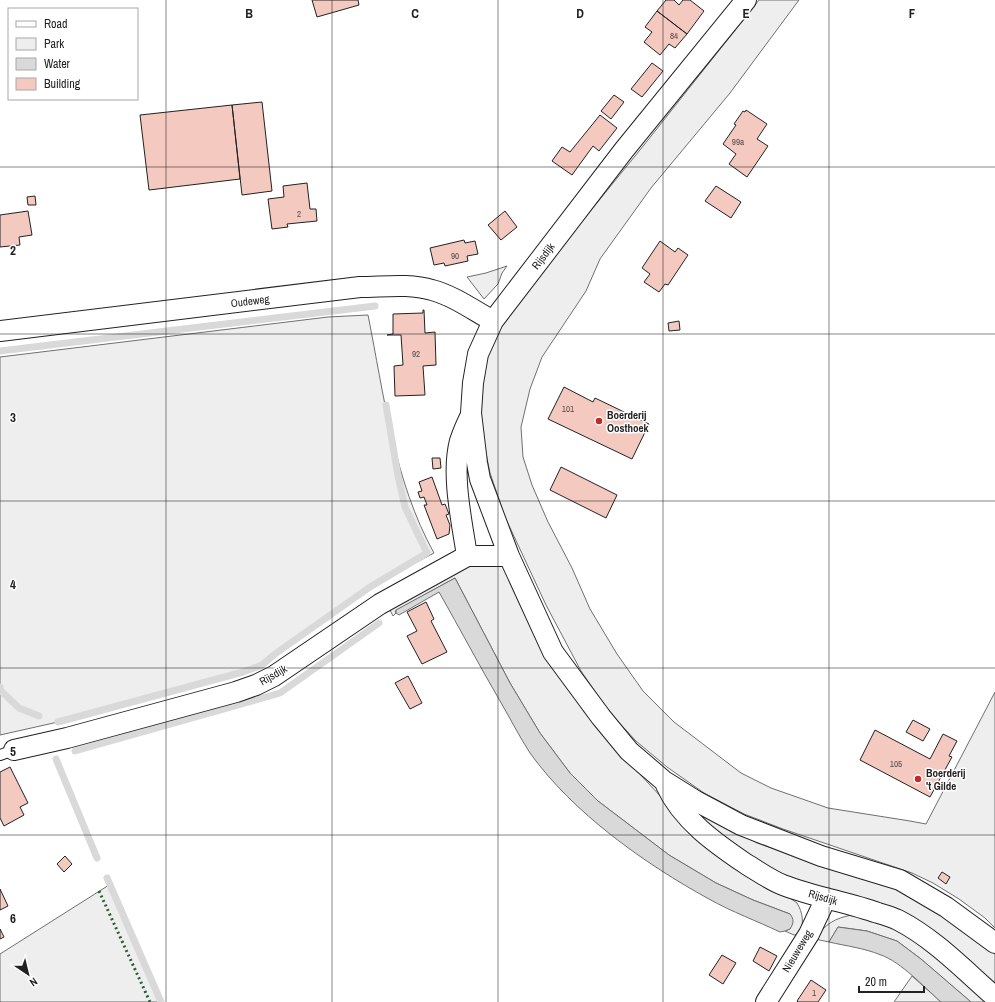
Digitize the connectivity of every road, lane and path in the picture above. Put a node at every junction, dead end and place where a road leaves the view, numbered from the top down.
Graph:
1 (746, 0) edge
2 (493, 321) junction
3 (0, 331) edge
4 (471, 413) junction
5 (467, 556) junction
6 (509, 556) junction
7 (7, 753) edge
8 (664, 781) junction
9 (826, 898) junction
10 (995, 943) edge
11 (995, 997) edge
12 (766, 1002) edge

1 - 2 street, Rijsdijk
2 - 3 street, Oudeweg
2 - 4 street, Rijsdijk
4 - 5 street
4 - 6 street, Rijsdijk
5 - 6 street, Rijsdijk
5 - 7 street, Rijsdijk
6 - 8 street, Rijsdijk
8 - 9 street, Rijsdijk
8 - 10 street, Rijsdijk
9 - 11 street, Rijsdijk
9 - 12 street, Nieuweweg

